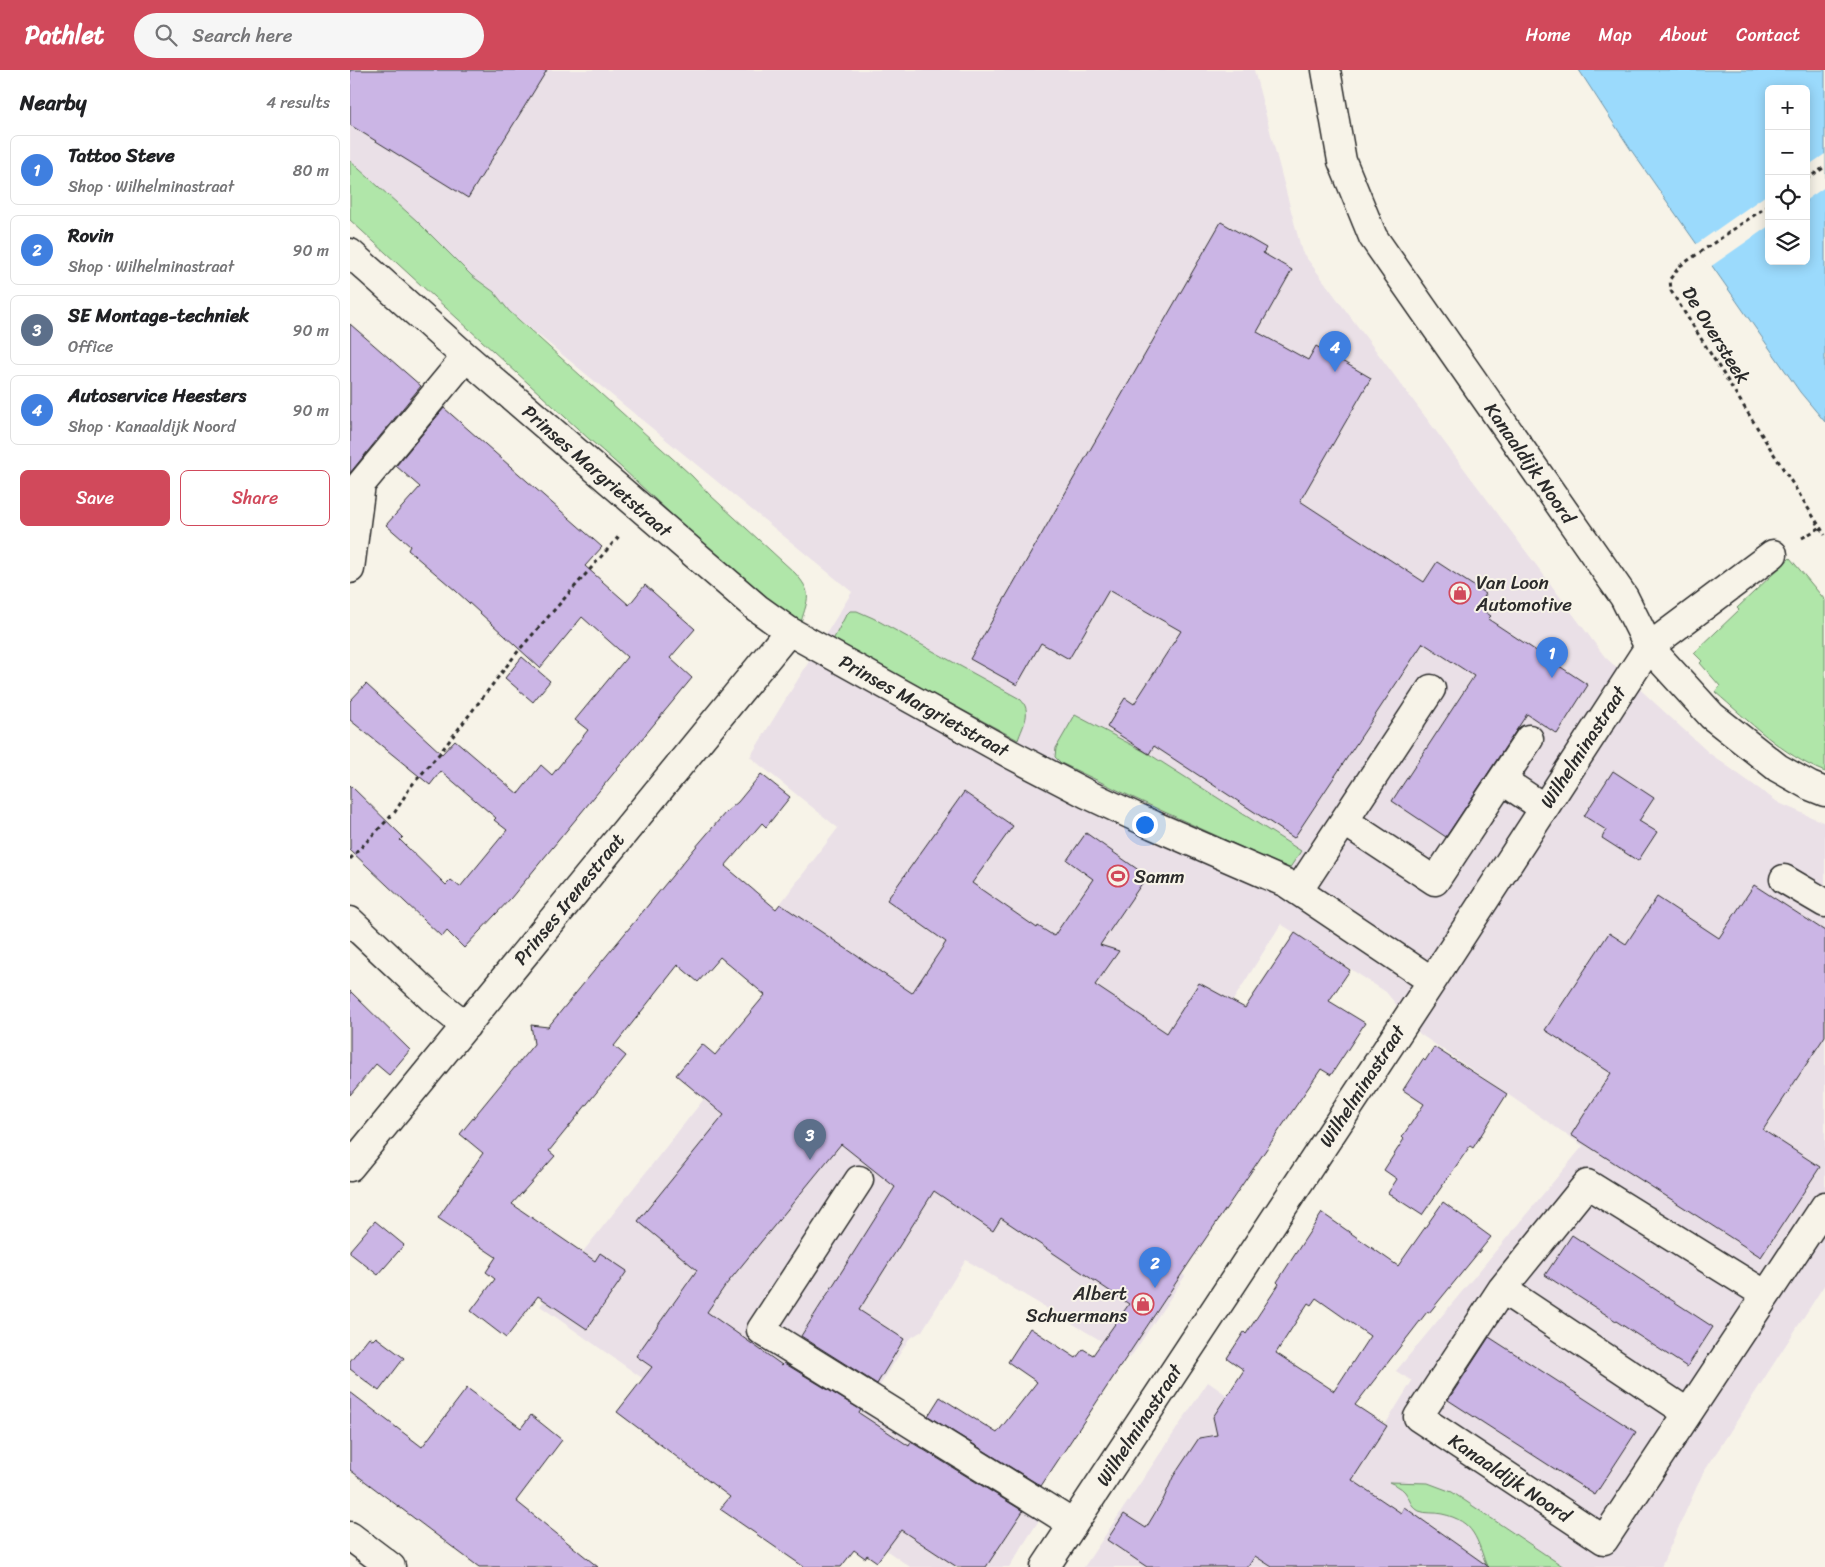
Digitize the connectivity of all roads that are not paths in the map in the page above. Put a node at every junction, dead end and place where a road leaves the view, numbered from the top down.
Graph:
1 (1326, 70) edge
2 (350, 253) edge
3 (466, 357) junction
4 (1773, 554) dead end
5 (350, 569) edge
6 (789, 631) junction
7 (1649, 647) junction
8 (1431, 689) dead end
9 (1529, 739) dead end
10 (1502, 780) junction
11 (1825, 792) edge
12 (1544, 808) junction
13 (1344, 821) junction
14 (1784, 879) dead end
15 (1298, 891) junction
16 (1825, 902) edge
17 (350, 921) edge
18 (1432, 981) junction
19 (466, 1026) junction
20 (350, 1167) edge
21 (859, 1180) dead end
22 (1825, 1206) edge
23 (1502, 1289) junction
24 (1766, 1295) junction
25 (1688, 1413) junction
26 (1073, 1524) junction
27 (350, 1536) edge
28 (391, 1567) edge
29 (1045, 1567) edge

1 - 7 street, Kanaaldijk Noord
2 - 3 street, Prinses Margrietstraat
3 - 5 street
3 - 6 street, Prinses Margrietstraat
4 - 7 street
6 - 15 street, Prinses Margrietstraat
6 - 19 street, Prinses Irenestraat
7 - 11 street, Kanaaldijk Noord
7 - 12 street, Wilhelminastraat
8 - 13 street
9 - 10 street
10 - 12 street
10 - 13 street
12 - 18 street, Wilhelminastraat
13 - 15 street
14 - 16 street
15 - 18 street, Prinses Margrietstraat
17 - 19 street
18 - 26 street, Wilhelminastraat
19 - 20 street, Prinses Irenestraat
21 - 26 street
22 - 24 street, Kanaaldijk Noord
23 - 24 street, Kanaaldijk Noord
23 - 25 street
23 - 25 street, Kanaaldijk Noord
24 - 25 street, Kanaaldijk Noord
26 - 29 street, Wilhelminastraat
27 - 28 street

